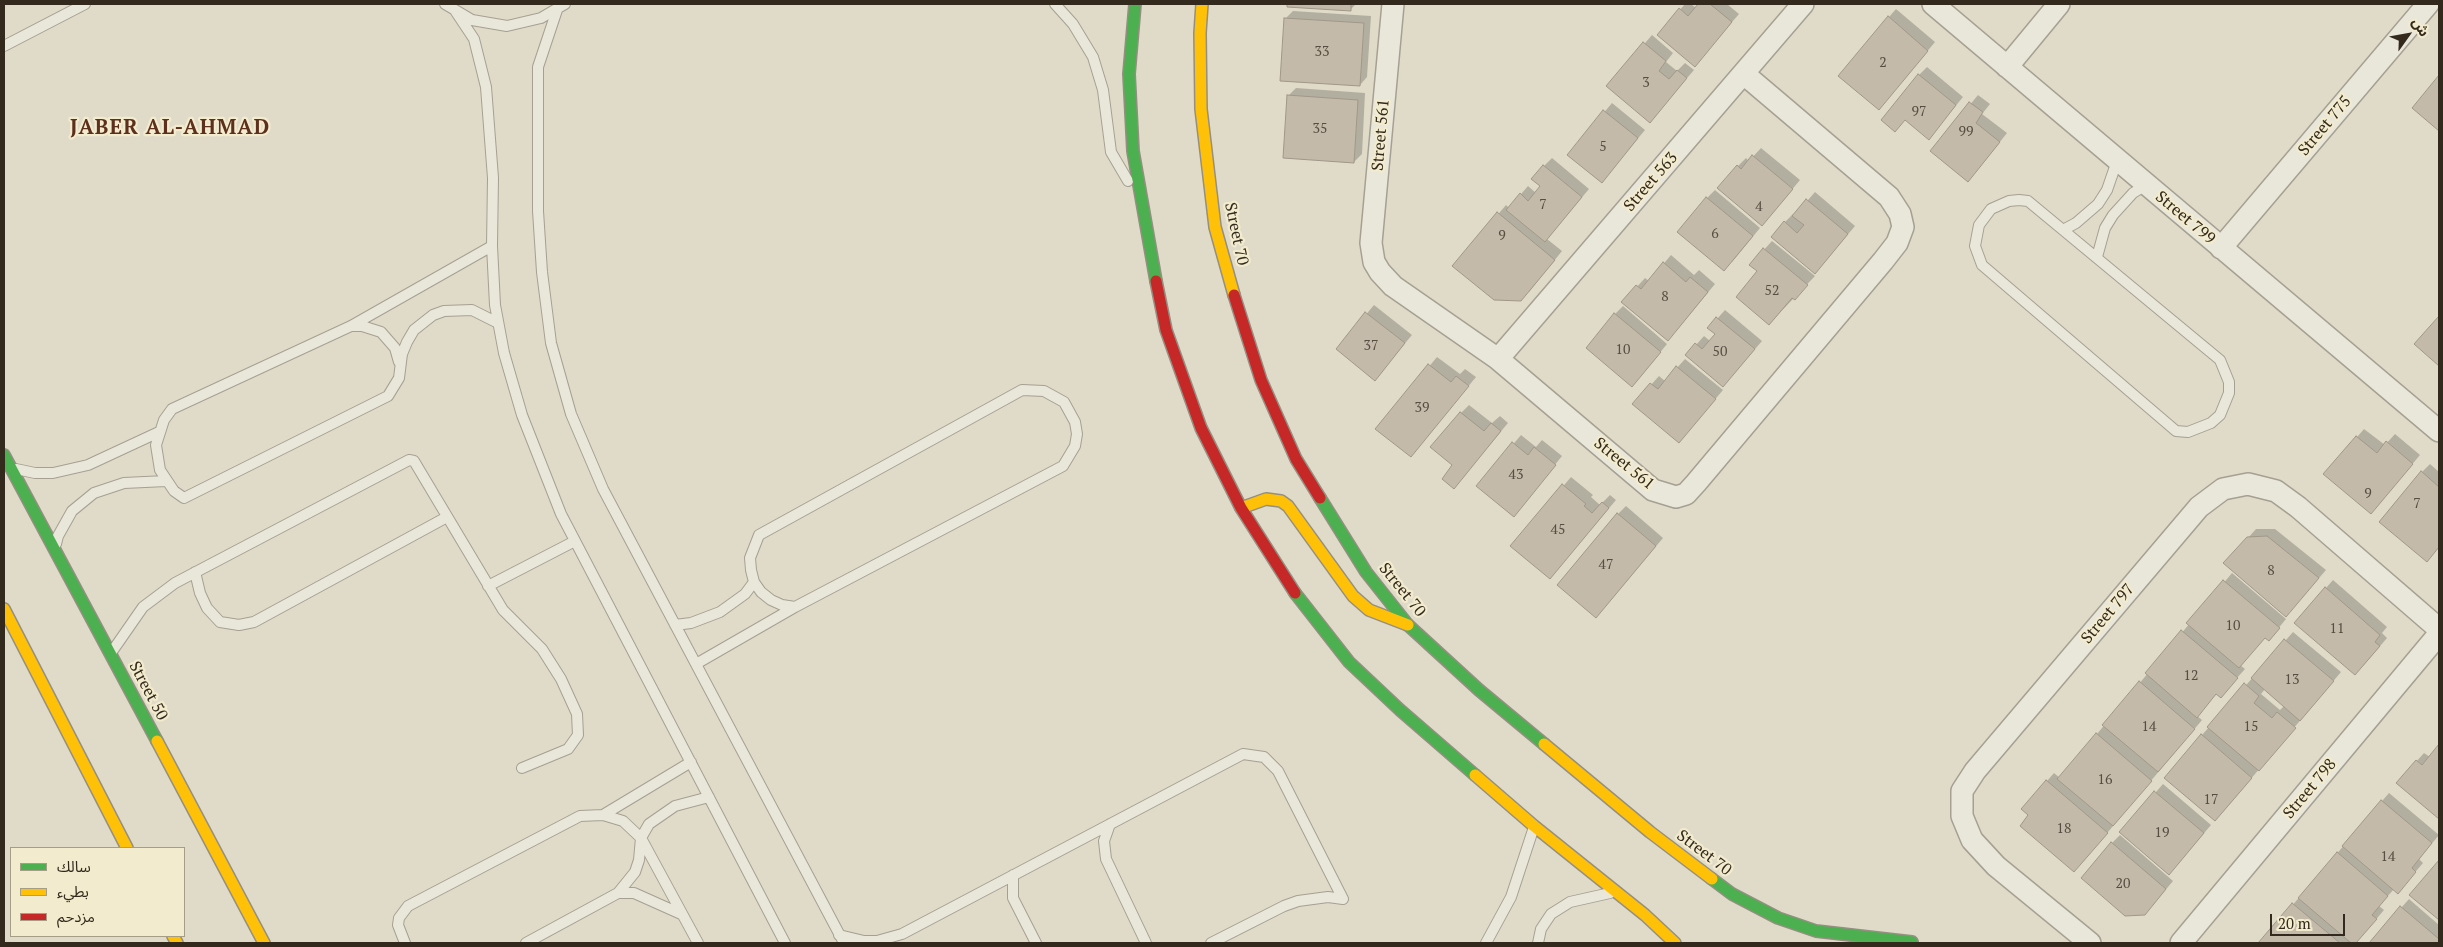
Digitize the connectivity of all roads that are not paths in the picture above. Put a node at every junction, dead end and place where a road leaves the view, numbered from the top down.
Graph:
1 (85, 4) edge
2 (445, 4) edge
3 (1055, 4) edge
4 (1135, 4) edge
5 (1202, 4) edge
6 (1393, 4) edge
7 (1804, 4) edge
8 (1933, 4) edge
9 (2059, 4) edge
10 (2428, 4) edge
11 (561, 7) edge
12 (456, 12) junction
13 (4, 46) edge
14 (2007, 67) junction
15 (1744, 74) junction
16 (2118, 161) junction
17 (2146, 185) junction
18 (1141, 203) junction
19 (2063, 230) junction
20 (492, 246) junction
21 (2221, 248) junction
22 (2097, 258) junction
23 (498, 323) junction
24 (351, 326) junction
25 (1498, 359) junction
26 (400, 368) junction
27 (2439, 431) edge
28 (159, 432) junction
29 (4, 455) edge
30 (11, 468) junction
31 (166, 481) junction
32 (1241, 508) junction
33 (447, 517) junction
34 (575, 541) junction
35 (54, 550) junction
36 (195, 572) junction
37 (754, 582) junction
38 (488, 586) junction
39 (794, 607) junction
40 (4, 609) edge
41 (675, 625) junction
42 (1408, 625) junction
43 (2439, 628) edge
44 (2439, 634) edge
45 (110, 654) junction
46 (696, 664) junction
47 (691, 762) junction
48 (522, 768) dead end
49 (709, 797) junction
50 (603, 815) junction
51 (1110, 824) junction
52 (1534, 826) junction
53 (641, 838) junction
54 (127, 847) edge
55 (1013, 875) junction
56 (1615, 892) junction
57 (618, 893) junction
58 (682, 914) junction
59 (842, 939) edge
60 (404, 942) edge
61 (264, 943) edge
62 (526, 943) edge
63 (698, 943) edge
64 (785, 943) edge
65 (1036, 943) edge
66 (1146, 943) edge
67 (1211, 943) edge
68 (1486, 943) edge
69 (1538, 943) edge
70 (1675, 943) edge
71 (1866, 943) edge
72 (1913, 943) edge
73 (2090, 943) edge
74 (2181, 943) edge

1 - 13 lane
2 - 12 lane
3 - 18 lane
4 - 18 main road
5 - 42 main road, Street 70
6 - 25 street, Street 561
7 - 15 street, Street 563
8 - 14 street, Street 799
9 - 14 street
10 - 21 street, Street 775
11 - 12 lane
11 - 41 lane
12 - 20 lane
14 - 16 street, Street 799
15 - 25 street, Street 563
15 - 25 street, Street 561
16 - 17 street, Street 799
16 - 19 lane
17 - 21 street, Street 799
17 - 22 lane
18 - 32 main road
19 - 22 lane
19 - 22 lane
20 - 23 lane
20 - 24 lane
21 - 27 street, Street 799
23 - 26 lane
23 - 34 lane
24 - 26 lane
24 - 28 lane
26 - 31 lane
28 - 30 lane
28 - 31 lane
29 - 30 main road, Street 50
30 - 35 main road, Street 50
31 - 35 lane
32 - 42 main road
32 - 52 main road
33 - 36 lane
33 - 36 lane
33 - 38 lane
34 - 38 lane
34 - 47 lane
35 - 45 main road, Street 50
36 - 45 lane
37 - 39 lane
37 - 39 lane
37 - 41 lane
38 - 48 lane
39 - 46 lane
40 - 54 main road
41 - 46 lane
42 - 72 main road, Street 70
43 - 73 street, Street 797
44 - 74 street, Street 798
45 - 61 main road, Street 50
46 - 59 lane
47 - 49 lane
47 - 50 lane
49 - 53 lane
49 - 64 lane
50 - 53 lane
50 - 60 lane
51 - 55 lane
51 - 66 lane
51 - 67 lane
52 - 56 main road
52 - 68 lane
53 - 57 lane
53 - 58 lane
55 - 59 lane
55 - 65 lane
56 - 69 lane
56 - 70 main road
57 - 58 lane
57 - 62 lane
58 - 63 lane
71 - 72 main road

